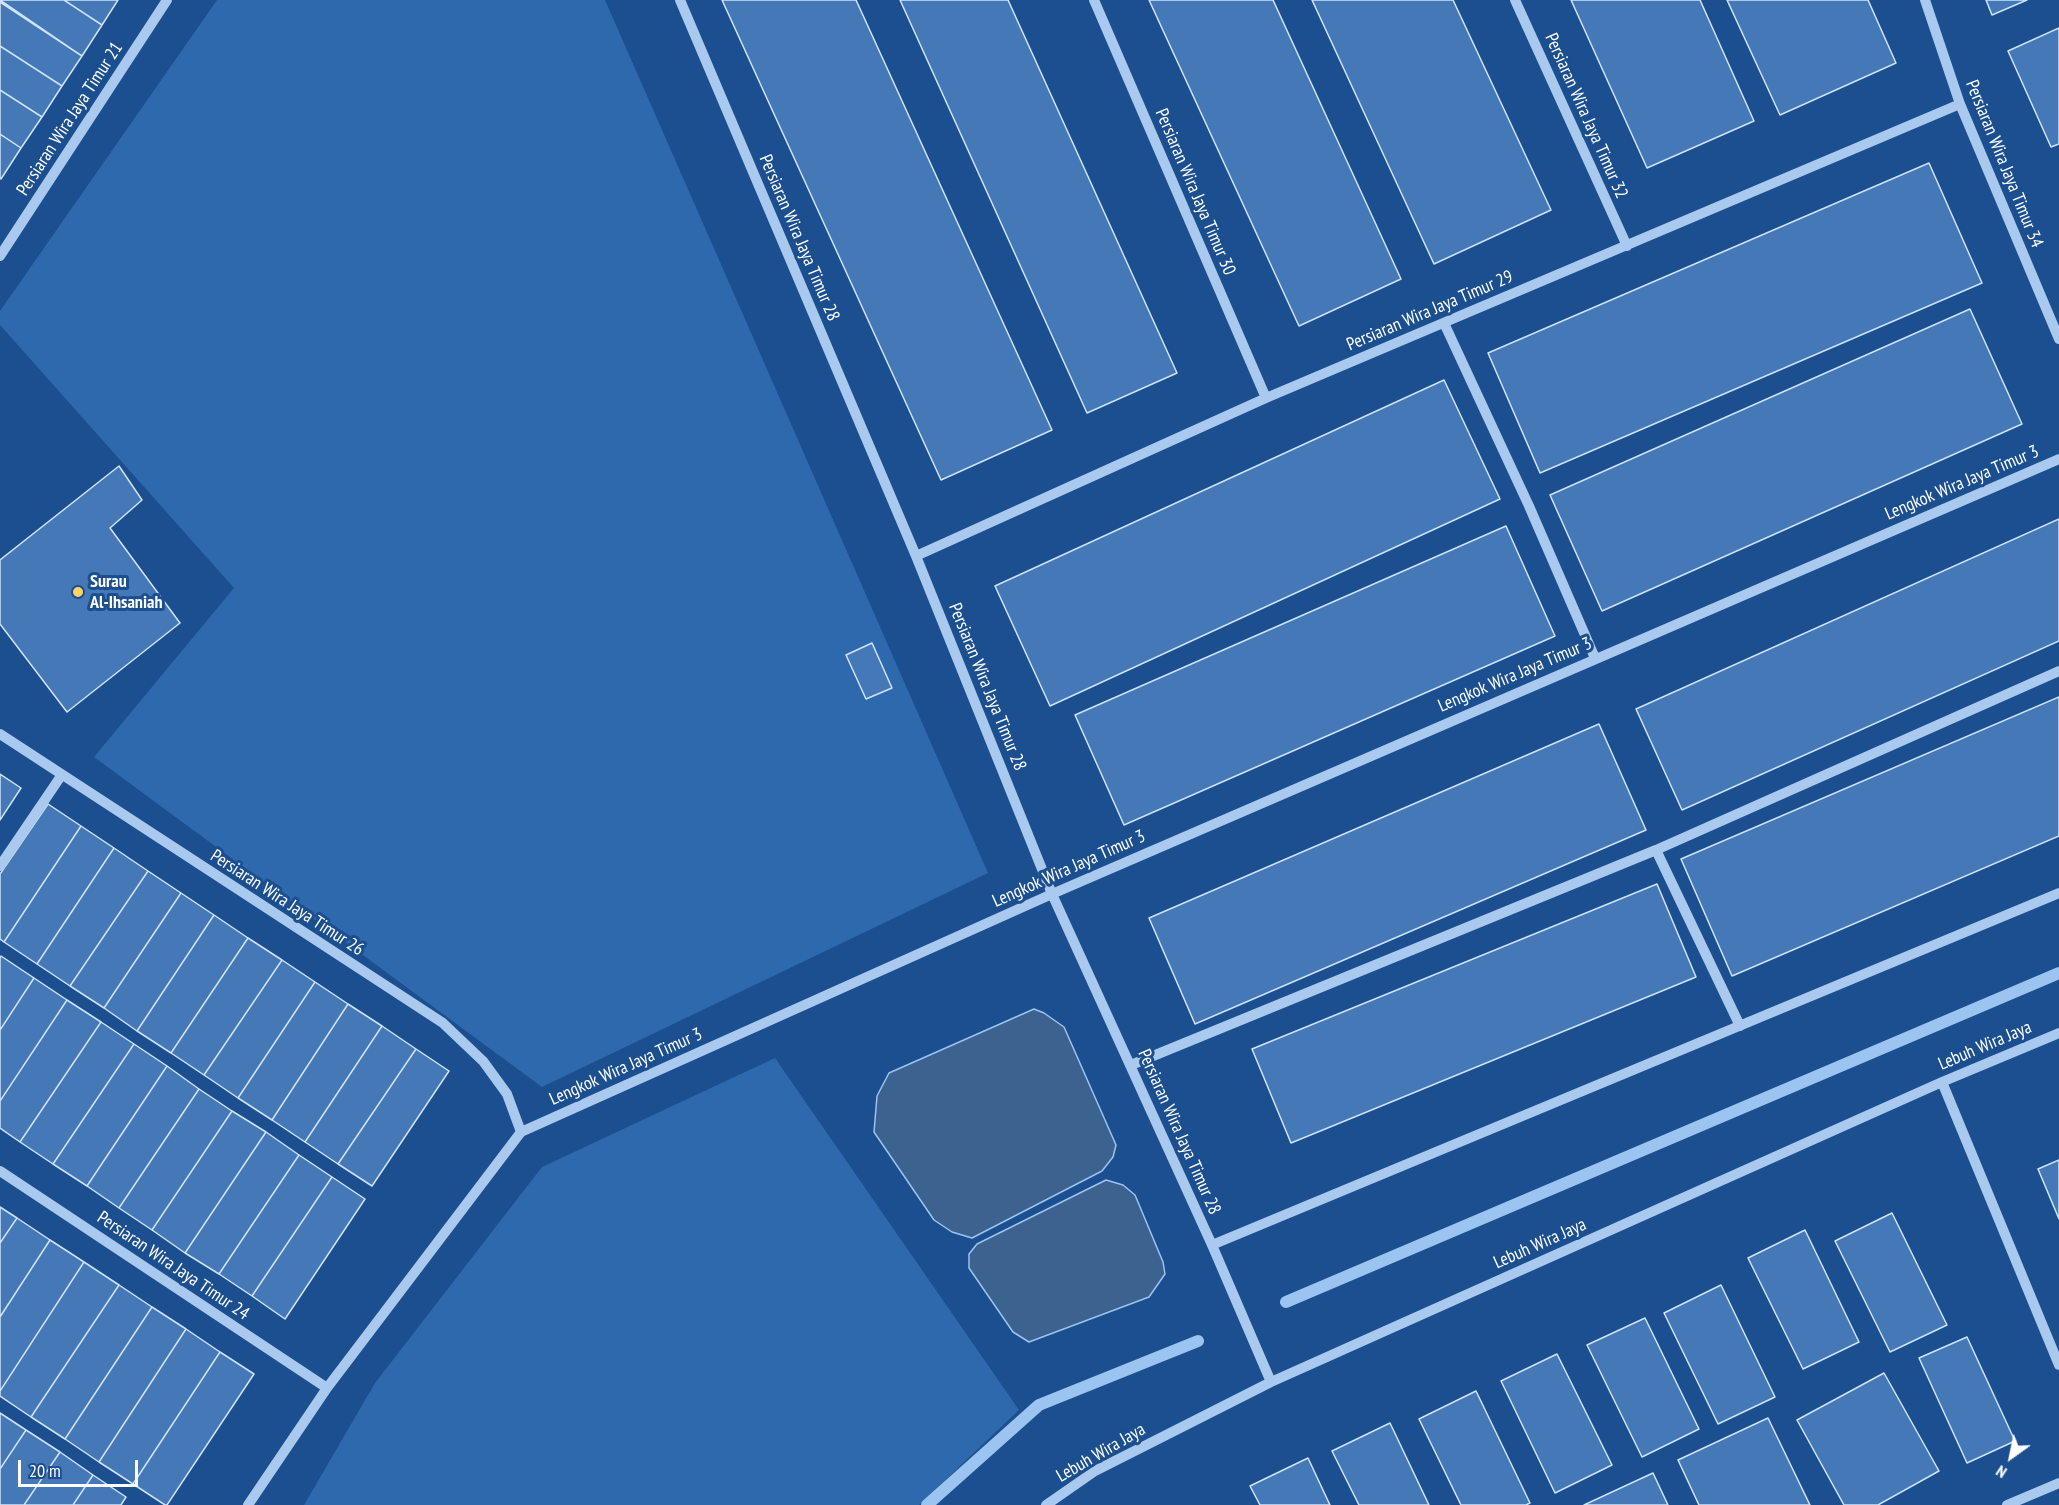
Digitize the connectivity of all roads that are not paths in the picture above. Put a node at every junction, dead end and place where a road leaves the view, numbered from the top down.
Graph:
1 (167, 0) edge
2 (680, 0) edge
3 (1094, 0) edge
4 (1515, 0) edge
5 (1925, 0) edge
6 (1960, 104) junction
7 (1627, 246) junction
8 (0, 256) edge
9 (1444, 323) junction
10 (2059, 339) edge
11 (1266, 398) junction
12 (2059, 459) edge
13 (916, 556) junction
14 (1595, 658) junction
15 (2059, 671) edge
16 (0, 734) edge
17 (61, 776) junction
18 (1656, 850) junction
19 (0, 866) edge
20 (2059, 893) edge
21 (1052, 894) junction
22 (1740, 1026) junction
23 (2059, 1033) edge
24 (1131, 1065) junction
25 (1942, 1082) junction
26 (521, 1132) junction
27 (0, 1171) edge
28 (1212, 1245) junction
29 (2059, 1365) edge
30 (1271, 1382) junction
31 (327, 1388) junction
32 (2059, 1483) edge
33 (248, 1505) edge
34 (1046, 1505) edge
35 (2007, 1505) edge

1 - 8 street, Persiaran Wira Jaya Timur 21
2 - 13 street, Persiaran Wira Jaya Timur 28
3 - 11 street, Persiaran Wira Jaya Timur 30
4 - 7 street, Persiaran Wira Jaya Timur 32
5 - 6 street, Persiaran Wira Jaya Timur 34
6 - 7 street, Persiaran Wira Jaya Timur 29
6 - 10 street, Persiaran Wira Jaya Timur 34
7 - 9 street, Persiaran Wira Jaya Timur 29
9 - 11 street, Persiaran Wira Jaya Timur 29
9 - 14 street
11 - 13 street, Persiaran Wira Jaya Timur 29
12 - 14 street, Lengkok Wira Jaya Timur 3
13 - 21 street, Persiaran Wira Jaya Timur 28
14 - 21 street, Lengkok Wira Jaya Timur 3
15 - 18 street
16 - 17 street, Persiaran Wira Jaya Timur 26
17 - 19 street
17 - 26 street, Persiaran Wira Jaya Timur 26
18 - 22 street
18 - 24 street
20 - 22 street
21 - 24 street, Persiaran Wira Jaya Timur 28
21 - 26 street, Lengkok Wira Jaya Timur 3
22 - 28 street
23 - 25 street, Lebuh Wira Jaya
24 - 28 street, Persiaran Wira Jaya Timur 28
25 - 29 street
25 - 30 street, Lebuh Wira Jaya
26 - 31 street, Lengkok Wira Jaya Timur 3
27 - 31 street, Persiaran Wira Jaya Timur 24
28 - 30 street, Persiaran Wira Jaya Timur 28
30 - 34 street, Lebuh Wira Jaya
31 - 33 street, Lengkok Wira Jaya Timur 3
32 - 35 street

